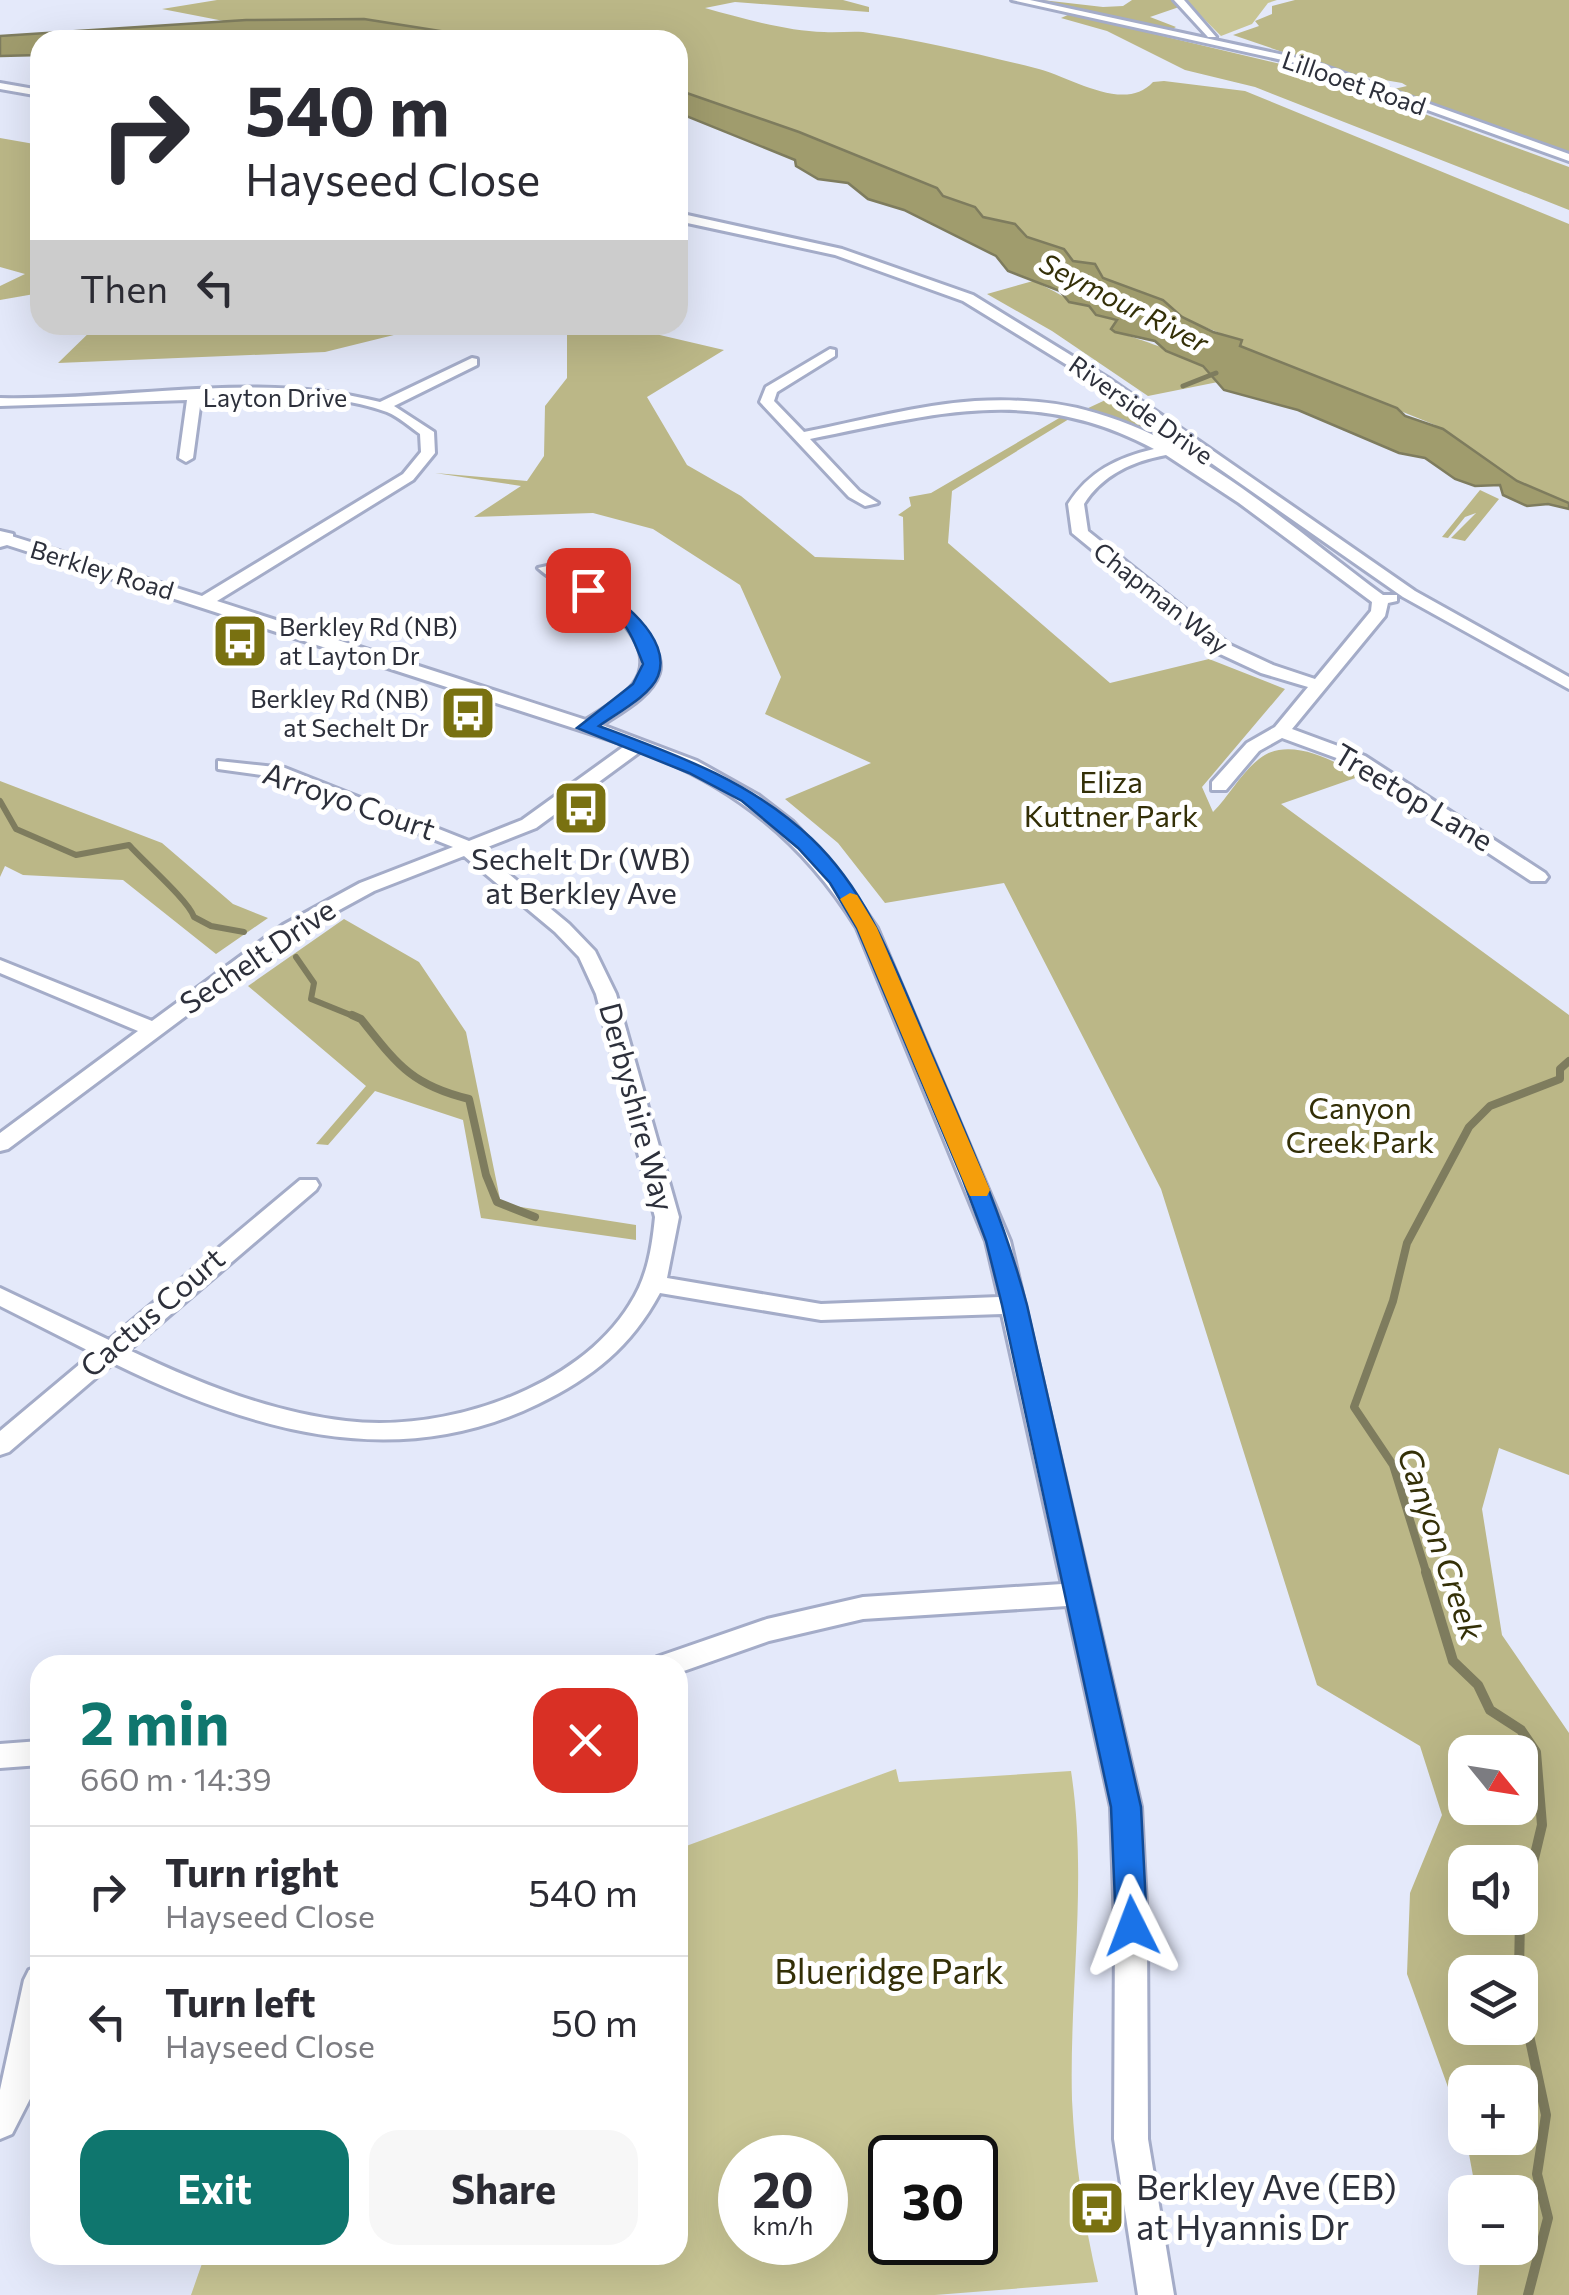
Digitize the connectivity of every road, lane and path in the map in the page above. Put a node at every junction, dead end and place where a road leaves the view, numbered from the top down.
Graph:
1 (1017, 0) edge
2 (1179, 0) edge
3 (1212, 35) dead end
4 (0, 86) edge
5 (30, 91) edge
6 (1569, 158) edge
7 (688, 219) edge
8 (830, 353) dead end
9 (472, 362) dead end
10 (194, 398) junction
11 (0, 402) edge
12 (386, 404) junction
13 (801, 437) junction
14 (1166, 451) junction
15 (186, 458) dead end
16 (1221, 465) junction
17 (1198, 470) junction
18 (870, 503) dead end
19 (2, 540) edge
20 (546, 568) dead end
21 (1409, 594) junction
22 (1380, 600) junction
23 (204, 602) junction
24 (1569, 684) edge
25 (1318, 685) junction
26 (586, 728) junction
27 (1281, 731) junction
28 (638, 746) junction
29 (224, 765) dead end
30 (1219, 786) dead end
31 (470, 849) junction
32 (1538, 876) dead end
33 (0, 966) edge
34 (154, 1030) junction
35 (0, 1144) edge
36 (308, 1185) dead end
37 (654, 1284) junction
38 (0, 1296) edge
39 (1014, 1305) junction
40 (110, 1350) junction
41 (0, 1445) edge
42 (1080, 1594) junction
43 (688, 1658) edge
44 (30, 1754) edge
45 (0, 1756) edge
46 (30, 2030) edge
47 (0, 2124) edge
48 (1156, 2295) edge

1 - 6 street, Lillooet Road
2 - 3 street
4 - 5 street
7 - 16 street, Riverside Drive
8 - 13 street
9 - 12 street
10 - 11 street, Layton Drive
10 - 12 street, Layton Drive
10 - 15 street
12 - 23 street, Layton Drive
13 - 14 street, Riverside Drive
13 - 18 street
14 - 17 street, Riverside Drive
14 - 25 street, Chapman Way
16 - 17 street
16 - 21 street, Riverside Drive
17 - 22 street, Riverside Drive
19 - 23 street, Berkley Road
20 - 26 street
21 - 22 street
21 - 24 street, Riverside Drive
22 - 25 street
23 - 26 street, Berkley Road
25 - 27 street
26 - 28 street, Berkley Road
27 - 30 street
27 - 32 street, Treetop Lane
28 - 31 street, Sechelt Drive
28 - 39 street, Berkley Road
29 - 31 street, Arroyo Court
31 - 34 street, Sechelt Drive
31 - 37 street, Derbyshire Way
33 - 34 street
34 - 35 street, Sechelt Drive
36 - 40 street, Cactus Court
37 - 39 street
37 - 40 street, Derbyshire Way
38 - 40 street, Derbyshire Way
39 - 42 street, Berkley Road
40 - 41 street, Cactus Court
42 - 43 street
42 - 48 street, Berkley Road
44 - 45 street
46 - 47 street

